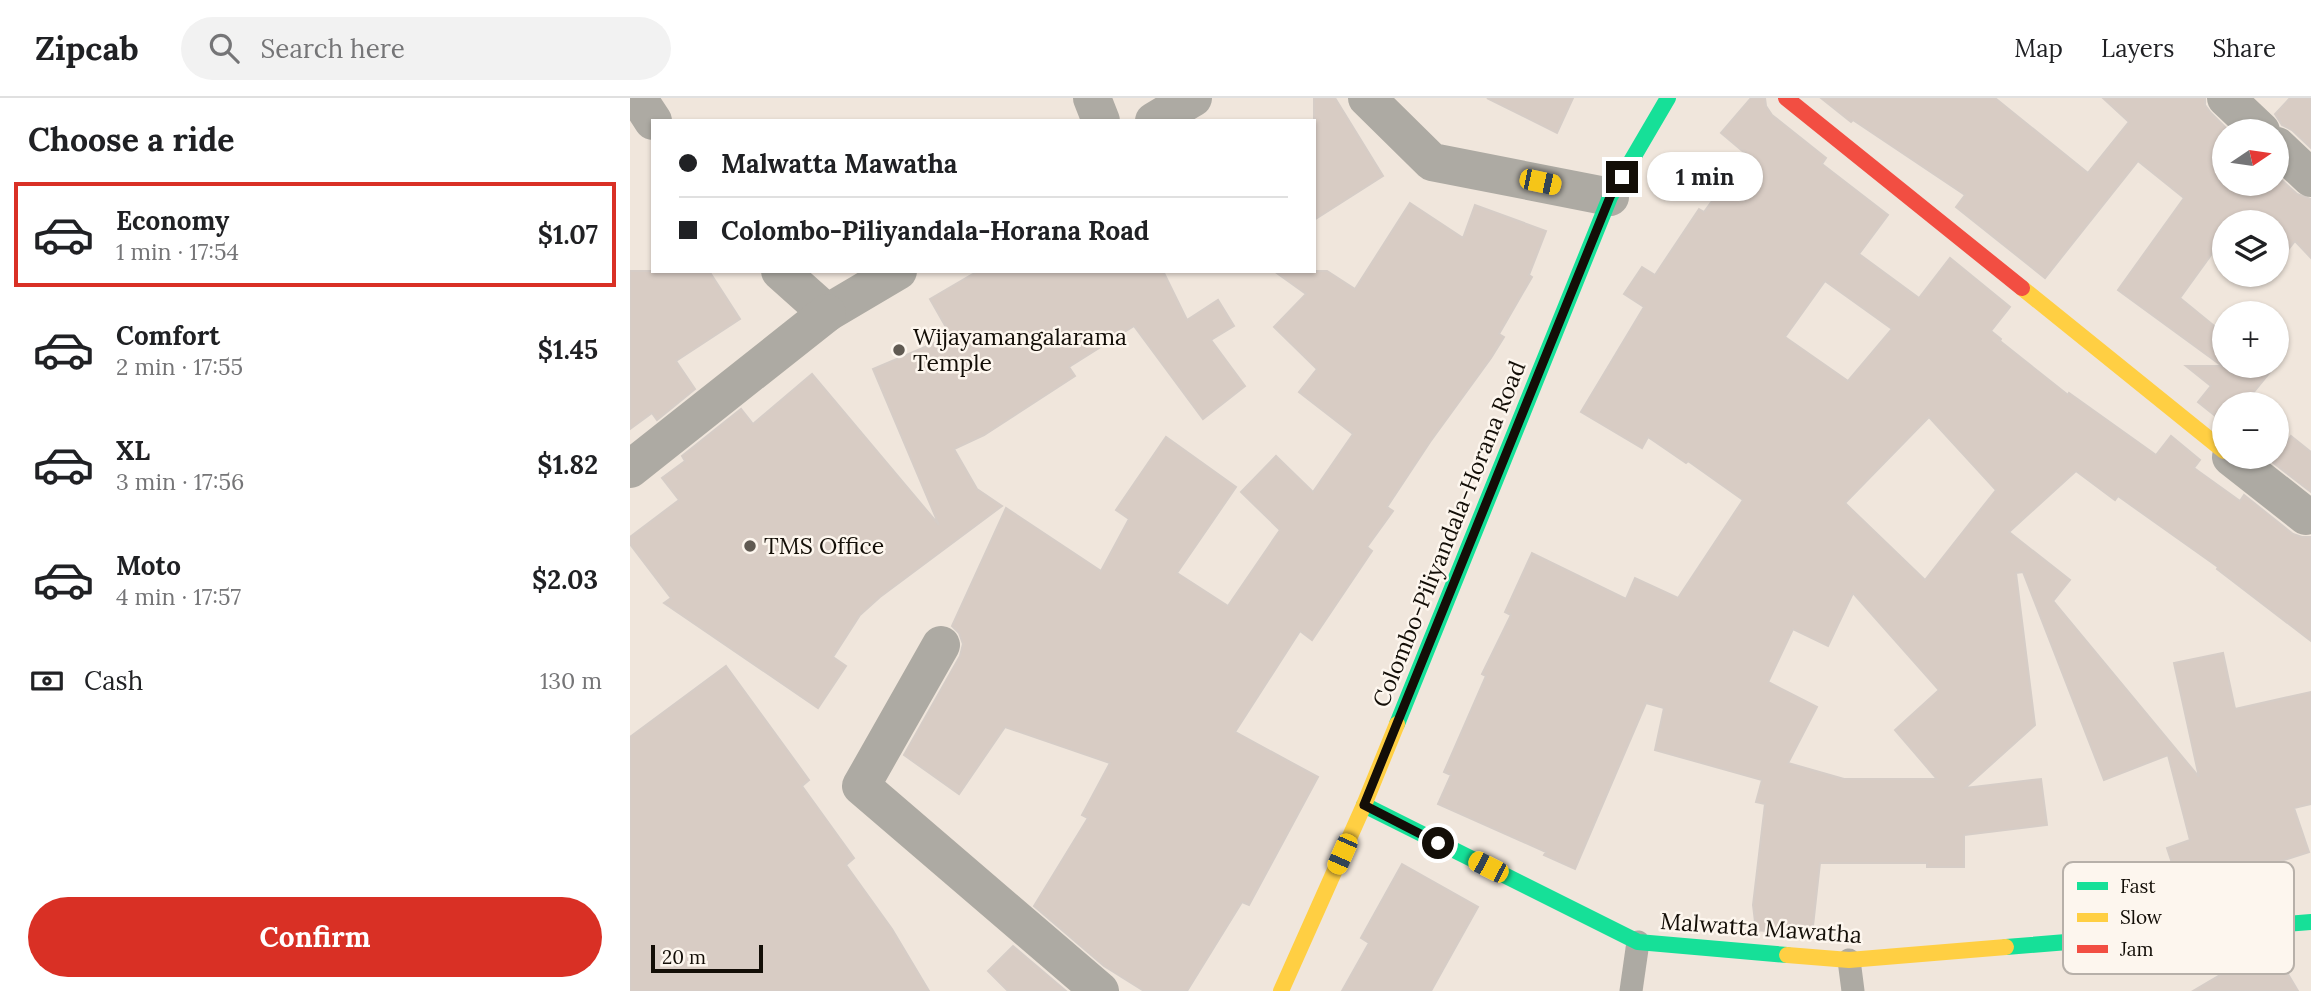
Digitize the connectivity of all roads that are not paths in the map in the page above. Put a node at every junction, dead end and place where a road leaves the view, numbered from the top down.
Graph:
1 (638, 98) edge
2 (1092, 98) edge
3 (1193, 98) edge
4 (1367, 98) edge
5 (1668, 98) edge
6 (1786, 98) edge
7 (2226, 98) edge
8 (652, 119) edge
9 (1100, 119) edge
10 (1157, 119) edge
11 (2248, 119) edge
12 (2289, 157) edge
13 (2311, 178) edge
14 (1610, 197) junction
15 (782, 273) edge
16 (895, 273) edge
17 (827, 313) junction
18 (2212, 441) edge
19 (630, 469) edge
20 (2246, 469) edge
21 (2305, 516) dead end
22 (941, 645) dead end
23 (1364, 805) junction
24 (1638, 942) junction
25 (2063, 942) edge
26 (1849, 960) junction
27 (1100, 991) edge
28 (1281, 991) edge
29 (1631, 991) edge
30 (1853, 991) edge

1 - 8 street
2 - 9 street
3 - 10 street
4 - 14 street
5 - 14 street, Colombo-Piliyandala-Horana Road
6 - 18 street
7 - 11 street
12 - 13 street
14 - 23 street, Colombo-Piliyandala-Horana Road
15 - 17 street
16 - 17 street
17 - 19 street
20 - 21 street
22 - 27 street
23 - 24 street, Malwatta Mawatha
23 - 28 street, Colombo-Piliyandala-Horana Road
24 - 26 street, Malwatta Mawatha
24 - 29 lane
25 - 26 street, Malwatta Mawatha
26 - 30 lane

